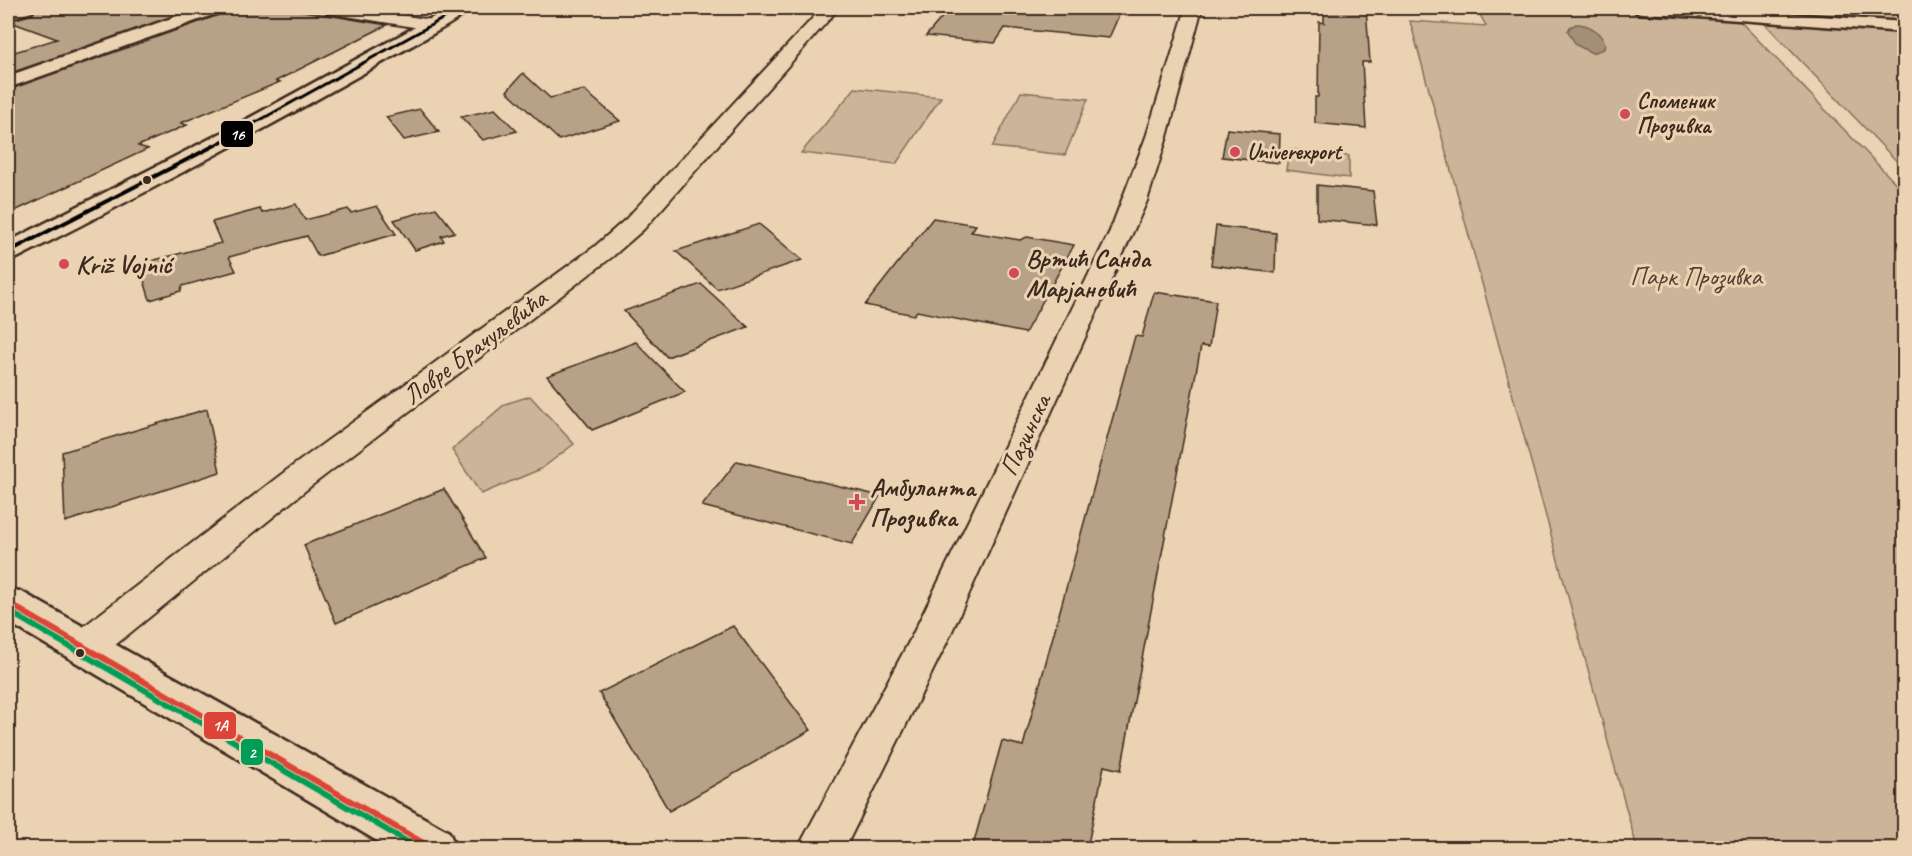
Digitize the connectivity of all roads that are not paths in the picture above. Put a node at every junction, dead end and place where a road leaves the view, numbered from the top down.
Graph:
1 (26, 8) edge
2 (215, 8) edge
3 (328, 8) edge
4 (462, 8) edge
5 (831, 8) edge
6 (1194, 8) edge
7 (1642, 8) edge
8 (1893, 8) edge
9 (8, 14) edge
10 (1905, 14) edge
11 (432, 25) junction
12 (1905, 27) edge
13 (8, 82) edge
14 (8, 252) edge
15 (8, 603) edge
16 (84, 648) junction
17 (432, 849) edge
18 (821, 849) edge

1 - 9 street
2 - 13 street
3 - 11 street
4 - 11 main road
5 - 16 street, Ловре Брачуљевића
6 - 18 street, Пазинска
7 - 12 main road
8 - 10 main road
11 - 14 main road
15 - 16 main road
16 - 17 main road

